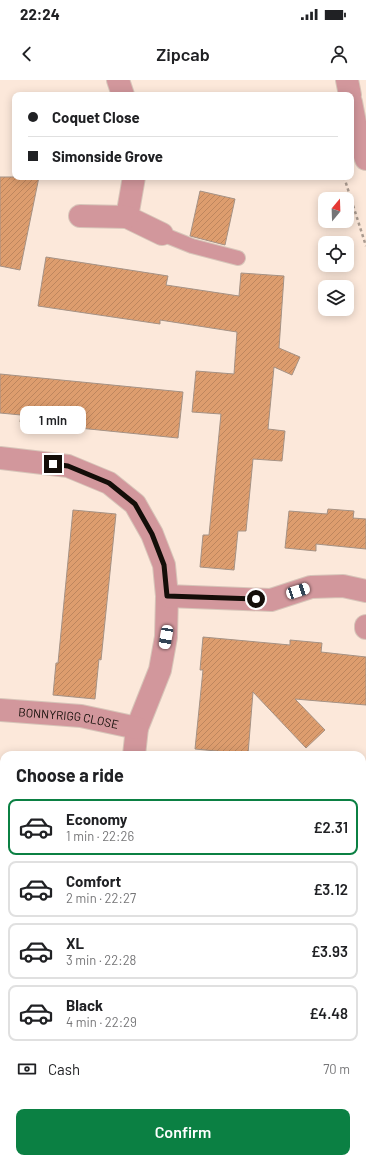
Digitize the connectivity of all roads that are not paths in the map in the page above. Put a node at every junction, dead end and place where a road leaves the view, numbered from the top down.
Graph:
1 (118, 80) edge
2 (346, 80) edge
3 (122, 92) edge
4 (349, 92) edge
5 (354, 118) edge
6 (366, 159) edge
7 (133, 180) edge
8 (80, 216) dead end
9 (127, 217) junction
10 (162, 234) joint
11 (238, 258) dead end
12 (0, 458) edge
13 (366, 591) edge
14 (167, 596) junction
15 (0, 710) edge
16 (138, 728) junction
17 (135, 751) edge

1 - 3 street
2 - 4 street
5 - 6 street
7 - 9 street
8 - 9 street
9 - 10 street
10 - 11 lane
12 - 14 street
13 - 14 street
14 - 16 street
15 - 16 street, BONNYRIGG CLOSE
16 - 17 street

